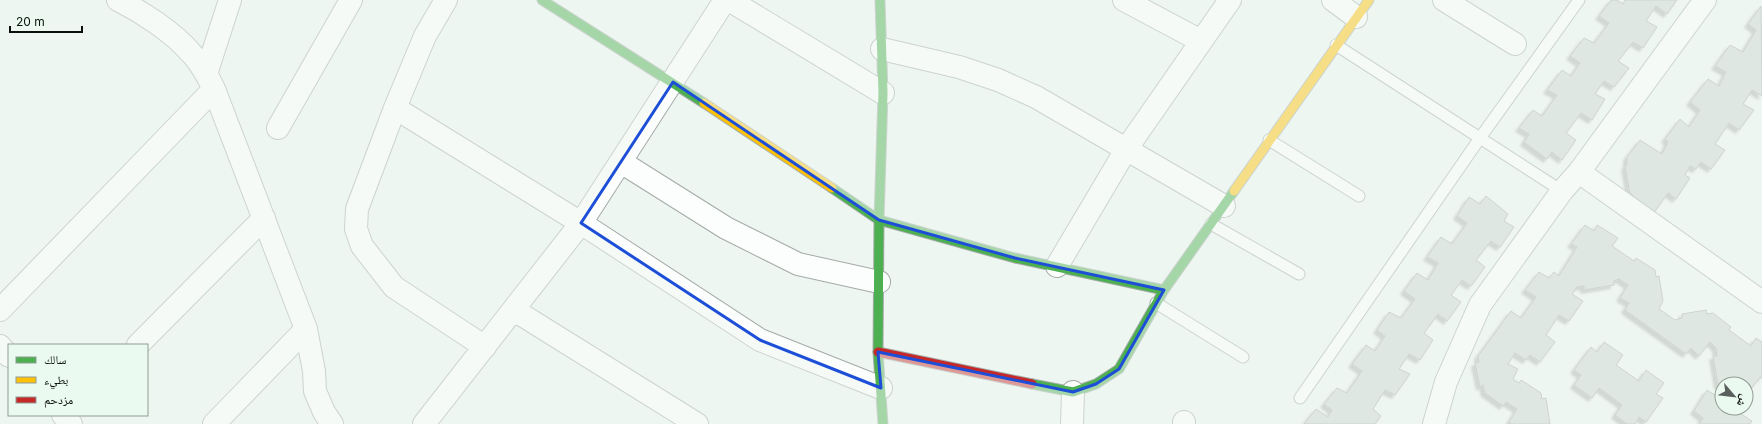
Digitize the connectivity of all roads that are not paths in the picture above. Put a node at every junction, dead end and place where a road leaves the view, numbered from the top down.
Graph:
1 (118, 0) edge
2 (230, 0) edge
3 (351, 0) edge
4 (446, 0) edge
5 (542, 0) edge
6 (725, 0) edge
7 (729, 0) edge
8 (880, 0) edge
9 (1124, 0) edge
10 (1230, 0) edge
11 (1333, 0) edge
12 (1444, 0) edge
13 (1579, 0) edge
14 (1705, 0) edge
15 (1362, 8) edge
16 (1202, 41) junction
17 (1515, 44) dead end
18 (1336, 45) junction
19 (882, 49) junction
20 (210, 82) junction
21 (673, 82) junction
22 (883, 93) junction
23 (395, 108) junction
24 (278, 128) dead end
25 (1480, 138) junction
26 (1270, 140) junction
27 (1127, 148) junction
28 (621, 162) junction
29 (1579, 172) junction
30 (1562, 191) junction
31 (1359, 196) dead end
32 (1224, 206) junction
33 (264, 218) junction
34 (879, 220) junction
35 (581, 223) junction
36 (1211, 224) junction
37 (1057, 266) junction
38 (1298, 274) dead end
39 (879, 282) junction
40 (1164, 290) junction
41 (1762, 302) edge
42 (1156, 303) junction
43 (0, 310) edge
44 (514, 310) junction
45 (306, 329) junction
46 (139, 344) edge
47 (0, 346) edge
48 (485, 346) junction
49 (878, 352) junction
50 (8, 355) edge
51 (1242, 357) dead end
52 (881, 388) junction
53 (1073, 392) junction
54 (1300, 398) dead end
55 (214, 424) edge
56 (332, 424) edge
57 (424, 424) edge
58 (697, 424) edge
59 (883, 424) edge
60 (1072, 424) edge
61 (1434, 424) edge

1 - 20 street
2 - 20 street
3 - 24 street
4 - 23 street
5 - 21 street
6 - 21 street
7 - 22 street
8 - 19 street
9 - 16 street
10 - 16 street
11 - 15 street
12 - 17 street
13 - 25 lane
14 - 29 street
15 - 18 street
16 - 27 street
18 - 25 lane
18 - 26 street
19 - 22 street
19 - 27 street
20 - 33 street
20 - 43 street
21 - 28 street
21 - 34 street
22 - 34 street
23 - 35 street
23 - 48 street
25 - 30 lane
25 - 54 lane
26 - 31 lane
26 - 32 street
27 - 32 street
27 - 37 street
28 - 35 street
28 - 39 street
29 - 30 street
29 - 41 street
30 - 61 street
32 - 36 street
33 - 45 street
33 - 46 street
34 - 37 street
34 - 39 street
35 - 44 street
35 - 52 street
36 - 38 lane
36 - 40 street
37 - 40 street
39 - 49 street
40 - 42 street
42 - 51 lane
42 - 53 street
44 - 48 street
44 - 58 street
45 - 55 street
45 - 56 street
47 - 50 street
48 - 57 street
49 - 52 street
49 - 53 street
52 - 59 street
53 - 60 street

